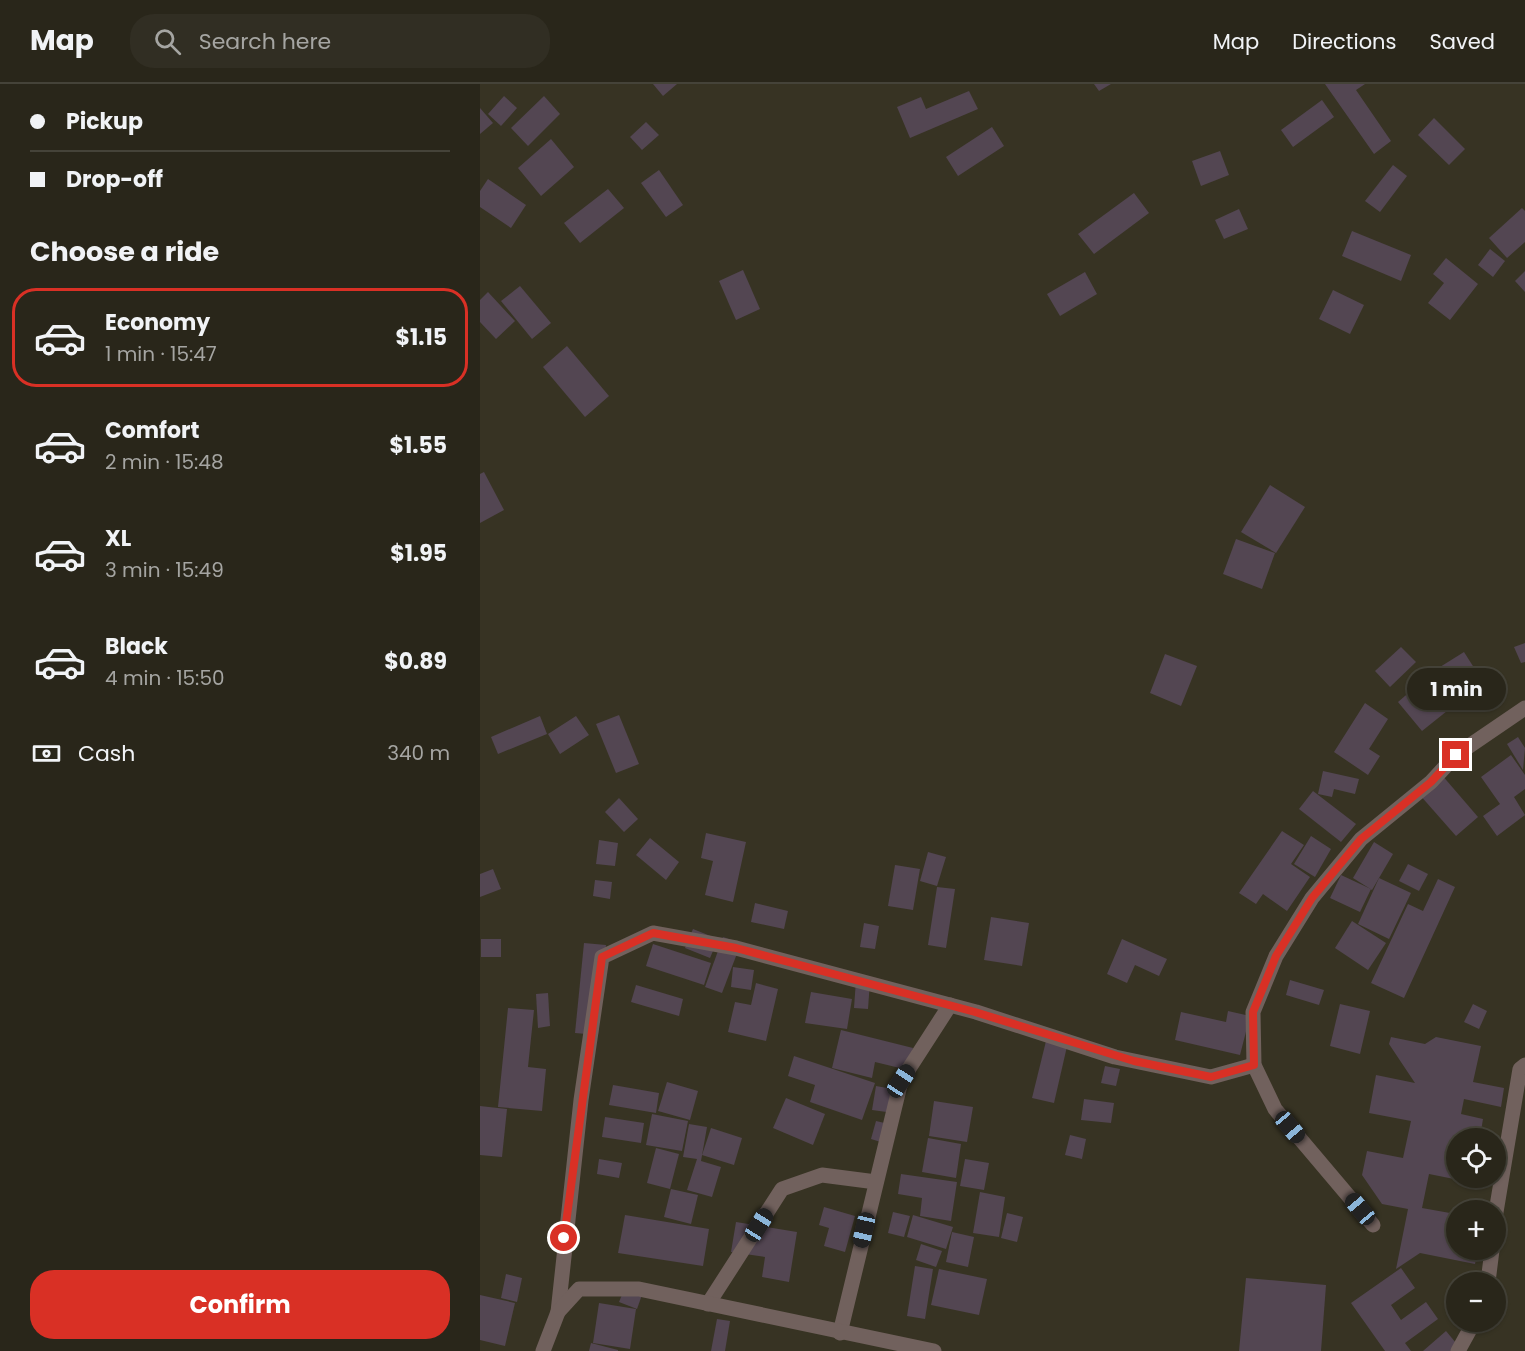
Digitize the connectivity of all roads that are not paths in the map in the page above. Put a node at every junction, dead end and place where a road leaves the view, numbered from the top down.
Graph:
1 (1525, 709) edge
2 (950, 1005) junction
3 (1254, 1065) junction
4 (1525, 1065) edge
5 (876, 1182) junction
6 (1498, 1200) edge
7 (1373, 1225) dead end
8 (708, 1304) junction
9 (558, 1312) junction
10 (1468, 1332) edge
11 (840, 1333) junction
12 (543, 1351) edge
13 (934, 1351) edge
14 (1458, 1351) edge

1 - 3 street
2 - 3 street
2 - 5 street
2 - 9 street
3 - 7 street
4 - 6 street
5 - 8 street
5 - 11 street
8 - 9 street
8 - 11 street
9 - 12 street
10 - 14 street
11 - 13 street

